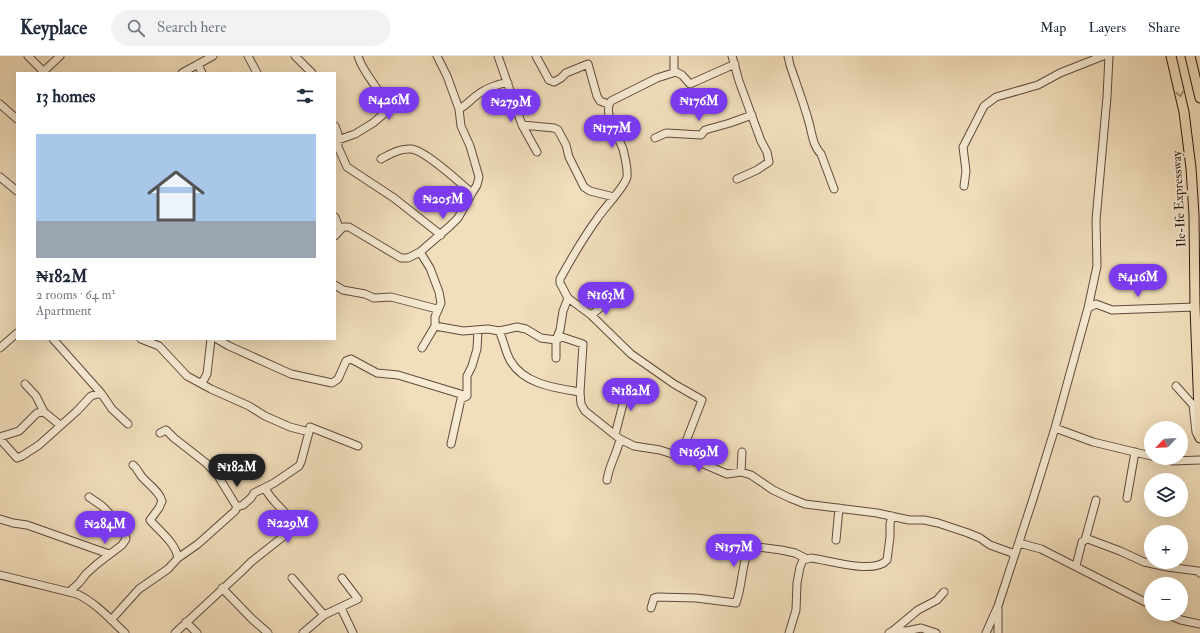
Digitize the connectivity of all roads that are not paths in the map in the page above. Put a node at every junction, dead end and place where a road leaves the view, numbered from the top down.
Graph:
1 (28, 56) edge
2 (60, 56) edge
3 (213, 56) edge
4 (248, 56) edge
5 (295, 56) edge
6 (358, 56) edge
7 (437, 56) edge
8 (498, 56) edge
9 (536, 56) edge
10 (674, 56) edge
11 (732, 56) edge
12 (788, 56) edge
13 (1103, 56) edge
14 (1109, 56) edge
15 (1171, 56) edge
16 (1190, 56) edge
17 (198, 64) junction
18 (735, 64) junction
19 (45, 72) edge
20 (184, 72) edge
21 (202, 72) edge
22 (256, 72) edge
23 (311, 72) edge
24 (674, 72) junction
25 (508, 83) junction
26 (1200, 98) edge
27 (0, 104) edge
28 (608, 104) junction
29 (459, 109) junction
30 (752, 115) junction
31 (16, 118) edge
32 (522, 125) junction
33 (336, 129) edge
34 (655, 138) dead end
35 (338, 140) junction
36 (537, 152) dead end
37 (381, 159) dead end
38 (0, 177) edge
39 (737, 179) dead end
40 (964, 186) dead end
41 (834, 188) dead end
42 (16, 190) edge
43 (472, 192) junction
44 (614, 197) junction
45 (336, 220) edge
46 (1197, 225) edge
47 (340, 230) junction
48 (441, 234) junction
49 (336, 235) edge
50 (420, 252) junction
51 (336, 286) edge
52 (568, 298) junction
53 (609, 301) dead end
54 (1195, 307) junction
55 (1088, 308) junction
56 (438, 309) junction
57 (591, 315) junction
58 (435, 326) junction
59 (478, 330) junction
60 (499, 331) junction
61 (16, 334) edge
62 (54, 340) edge
63 (144, 340) edge
64 (211, 340) edge
65 (219, 340) edge
66 (556, 340) junction
67 (0, 348) edge
68 (422, 348) dead end
69 (556, 358) dead end
70 (25, 384) dead end
71 (202, 384) junction
72 (630, 384) dead end
73 (1176, 386) dead end
74 (580, 392) junction
75 (101, 393) junction
76 (466, 396) junction
77 (44, 412) junction
78 (128, 424) dead end
79 (60, 425) junction
80 (1055, 428) junction
81 (309, 432) junction
82 (160, 433) dead end
83 (617, 437) junction
84 (0, 438) edge
85 (1200, 439) edge
86 (451, 444) dead end
87 (358, 446) dead end
88 (742, 452) dead end
89 (1134, 452) junction
90 (1144, 454) edge
91 (680, 457) junction
92 (1188, 460) edge
93 (1200, 460) edge
94 (133, 465) dead end
95 (741, 472) junction
96 (607, 480) dead end
97 (265, 488) junction
98 (88, 497) dead end
99 (1127, 498) dead end
100 (1096, 500) dead end
101 (237, 507) junction
102 (840, 508) junction
103 (892, 516) junction
104 (0, 519) edge
105 (836, 540) dead end
106 (1085, 540) junction
107 (1019, 543) junction
108 (109, 554) junction
109 (1015, 554) junction
110 (178, 558) junction
111 (805, 558) junction
112 (1076, 566) junction
113 (1200, 572) edge
114 (0, 575) edge
115 (292, 578) dead end
116 (342, 578) dead end
117 (222, 588) junction
118 (69, 592) junction
119 (944, 592) dead end
120 (1144, 601) edge
121 (998, 606) junction
122 (341, 608) junction
123 (652, 608) dead end
124 (324, 615) junction
125 (111, 620) junction
126 (1186, 621) edge
127 (186, 622) junction
128 (1200, 624) edge
129 (116, 630) edge
130 (892, 631) edge
131 (125, 633) edge
132 (175, 633) edge
133 (197, 633) edge
134 (268, 633) edge
135 (303, 633) edge
136 (353, 633) edge
137 (789, 633) edge
138 (936, 633) edge
139 (986, 633) edge
140 (998, 633) edge

1 - 19 street
2 - 19 street
3 - 17 street
4 - 22 street
5 - 23 street
6 - 35 street
7 - 29 street
8 - 25 street
9 - 28 street
10 - 24 street
11 - 18 street
12 - 41 street
13 - 40 street
14 - 55 street
15 -> 46 main road, Ile-Ife Expressway
16 - 26 main road
17 - 20 street
17 - 21 street
18 - 24 street
18 - 30 street
24 - 28 street
25 - 29 street
25 - 32 street
27 - 31 street
28 - 44 street
29 - 43 street
30 - 34 street
30 - 39 street
32 - 36 street
32 - 44 street
33 - 35 street
35 - 48 street
37 - 43 street
38 - 42 street
43 - 48 street
44 - 52 street
45 - 47 street
46 - 54 main road, Ile-Ife Expressway
47 - 49 street
47 - 50 street
48 - 50 street
50 - 56 street
51 - 56 street
52 - 57 street
52 - 66 street
53 - 57 street
54 - 55 street
54 - 85 main road, Ile-Ife Expressway
55 - 80 street
56 - 58 street
57 - 91 street
58 - 59 street
58 - 68 street
59 - 60 street
59 - 76 street
60 - 66 street
60 - 74 street
61 - 67 street
62 - 75 street
63 - 71 street
64 - 71 street
65 - 76 street
66 - 69 street
66 - 74 street
70 - 77 street
71 - 81 street
72 - 83 street
73 - 85 street
74 - 83 street
75 - 78 street
75 - 79 street
76 - 86 street
77 - 79 street
77 - 84 street
79 - 84 street
80 - 89 street
80 - 107 street
81 - 87 street
81 - 97 street
82 - 101 street
83 - 91 street
83 - 96 street
88 - 95 street
89 - 90 street
89 - 99 street
91 - 95 street
92 - 93 street
94 - 110 street
95 - 102 street
97 - 101 street
97 - 117 street
98 - 108 street
100 - 106 street
101 - 110 street
102 - 103 street
102 - 105 street
103 - 109 street
103 - 111 street
104 - 108 street
106 - 112 street
106 - 113 street
107 - 109 street
107 - 112 street
108 - 118 street
109 - 121 street
110 - 125 street
111 - 123 street
111 - 137 street
112 - 120 street
114 - 118 street
115 - 124 street
116 - 122 street
117 - 127 street
117 - 134 street
118 - 125 street
119 - 130 street
121 - 139 street
121 - 140 street
122 - 124 street
122 - 136 street
124 - 135 street
125 - 129 street
126 - 128 street
127 - 132 street
127 - 133 street
129 - 131 street
130 - 138 street

